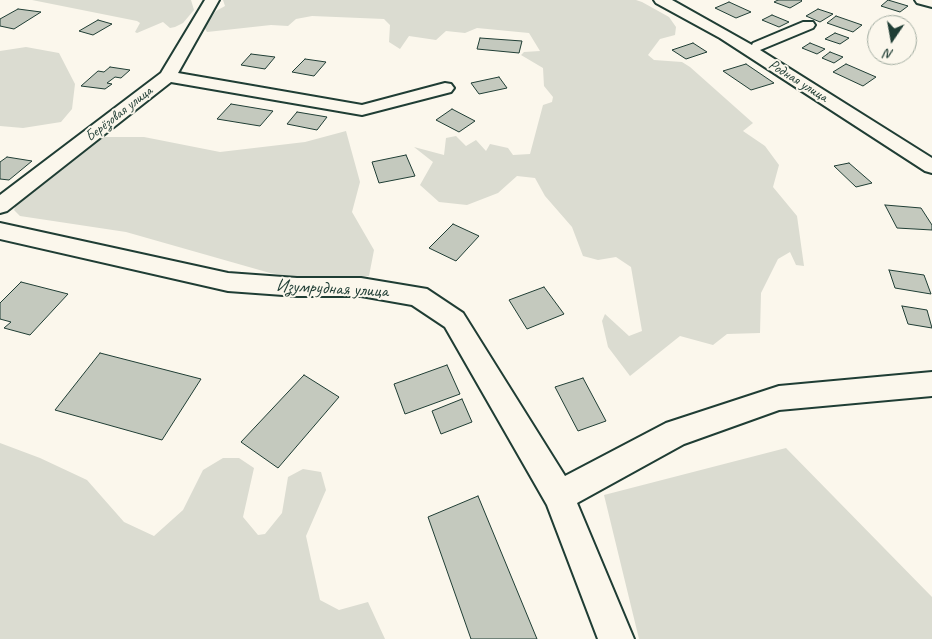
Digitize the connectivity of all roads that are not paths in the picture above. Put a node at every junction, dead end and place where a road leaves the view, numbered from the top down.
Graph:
1 (212, 0) edge
2 (661, 0) edge
3 (922, 0) edge
4 (932, 3) edge
5 (808, 25) dead end
6 (759, 46) junction
7 (168, 76) junction
8 (445, 88) dead end
9 (932, 152) edge
10 (932, 167) edge
11 (0, 206) edge
12 (0, 231) edge
13 (932, 384) edge
14 (559, 496) junction
15 (616, 639) edge

1 - 7 street, Берёзовая улица
2 - 6 street, Родная улица
2 - 10 street, Родная улица
3 - 4 street
5 - 6 street
6 - 9 street, Родная улица
7 - 8 street
7 - 11 street, Берёзовая улица
12 - 14 street, Изумрудная улица
13 - 14 street
14 - 15 street, Изумрудная улица

